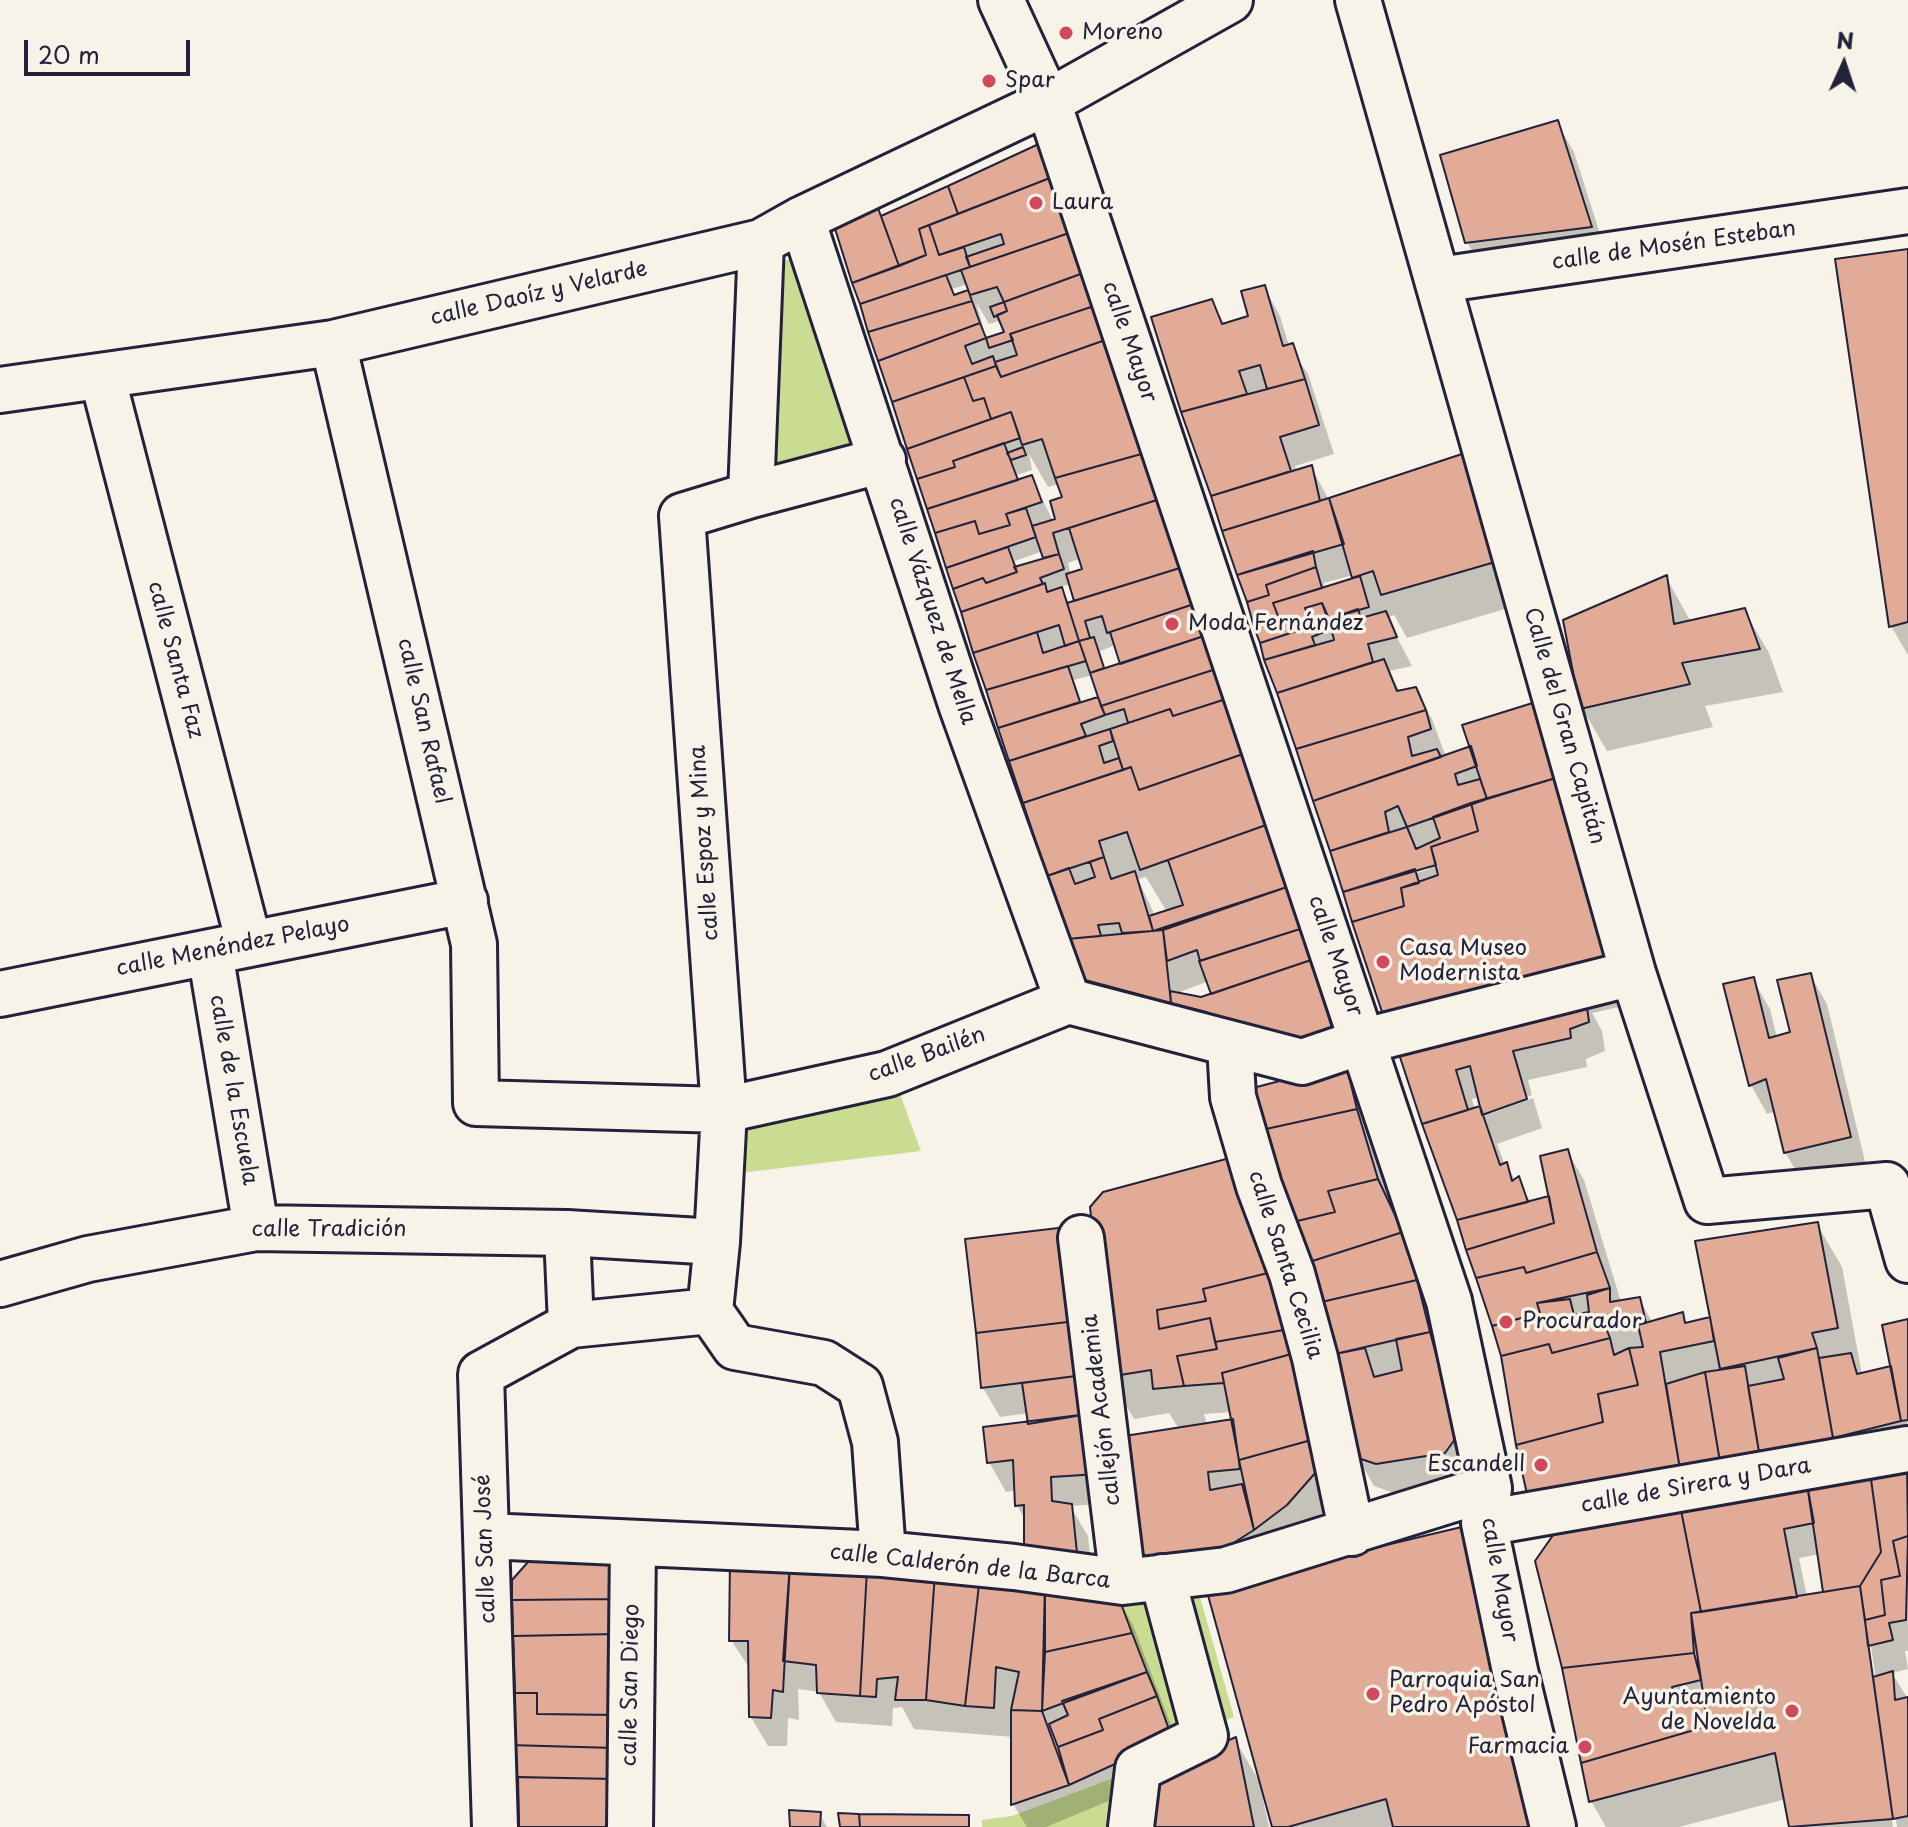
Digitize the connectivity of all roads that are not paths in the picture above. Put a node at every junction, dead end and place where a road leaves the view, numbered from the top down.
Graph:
1 (1001, 0) edge
2 (1230, 0) edge
3 (1358, 0) edge
4 (1048, 102) junction
5 (1908, 211) edge
6 (802, 219) junction
7 (761, 242) junction
8 (1439, 280) junction
9 (333, 343) junction
10 (102, 376) junction
11 (0, 390) edge
12 (883, 460) junction
13 (751, 495) junction
14 (465, 901) junction
15 (229, 948) junction
16 (1633, 973) junction
17 (0, 994) edge
18 (1068, 1001) junction
19 (1364, 1041) junction
20 (1230, 1045) junction
21 (476, 1103) joint
22 (724, 1110) junction
23 (256, 1228) junction
24 (567, 1233) junction
25 (1081, 1238) dead end
26 (717, 1242) junction
27 (1908, 1260) edge
28 (0, 1284) edge
29 (710, 1311) junction
30 (571, 1325) junction
31 (1908, 1449) edge
32 (1486, 1505) junction
33 (1352, 1533) junction
34 (486, 1536) junction
35 (633, 1543) junction
36 (883, 1554) junction
37 (1143, 1580) junction
38 (495, 1827) edge
39 (630, 1827) edge
40 (1131, 1827) edge
41 (1553, 1827) edge

1 - 4 street, calle Mayor
2 - 4 street, calle Daoíz y Velarde
3 - 8 street, Calle del Gran Capitán
4 - 6 street, calle Daoíz y Velarde
4 - 19 street, calle Mayor
5 - 8 street, calle de Mosén Esteban
6 - 7 street, calle Daoíz y Velarde
6 - 12 street, calle Vázquez de Mella
7 - 9 street, calle Daoíz y Velarde
7 - 13 street
8 - 16 street, Calle del Gran Capitán
9 - 10 street, calle Daoíz y Velarde
9 - 14 street, calle San Rafael
10 - 11 street, calle Daoíz y Velarde
10 - 15 street, calle Santa Faz
12 - 13 street, calle Espoz y Mina
12 - 18 street, calle Vázquez de Mella
13 - 22 street, calle Espoz y Mina
14 - 15 street, calle Menéndez Pelayo
14 - 21 street, calle San Rafael
15 - 17 street, calle Menéndez Pelayo
15 - 23 street, calle de la Escuela
16 - 19 street
16 - 27 street, Calle del Gran Capitán
18 - 20 street
18 - 22 street, calle Bailén
19 - 20 street
19 - 32 street, calle Mayor
20 - 33 street, calle Santa Cecilia
21 - 22 street, calle Bailén
22 - 26 street, calle Espoz y Mina
23 - 24 street, calle Tradición
23 - 28 street, calle Tradición
24 - 26 street, calle Tradición
24 - 30 street
25 - 37 street, callejón Academia
26 - 29 street, calle Espoz y Mina
29 - 30 street
29 - 36 street
30 - 34 street, calle San José
31 - 32 street, calle de Sirera y Dara
32 - 33 street, calle Calderón de la Barca
32 - 41 street, calle Mayor
33 - 37 street, calle Calderón de la Barca
34 - 35 street, calle Calderón de la Barca
34 - 38 street, calle San José
35 - 36 street, calle Calderón de la Barca
35 - 39 street, calle San Diego
36 - 37 street, calle Calderón de la Barca
37 - 40 street, callejón Academia

